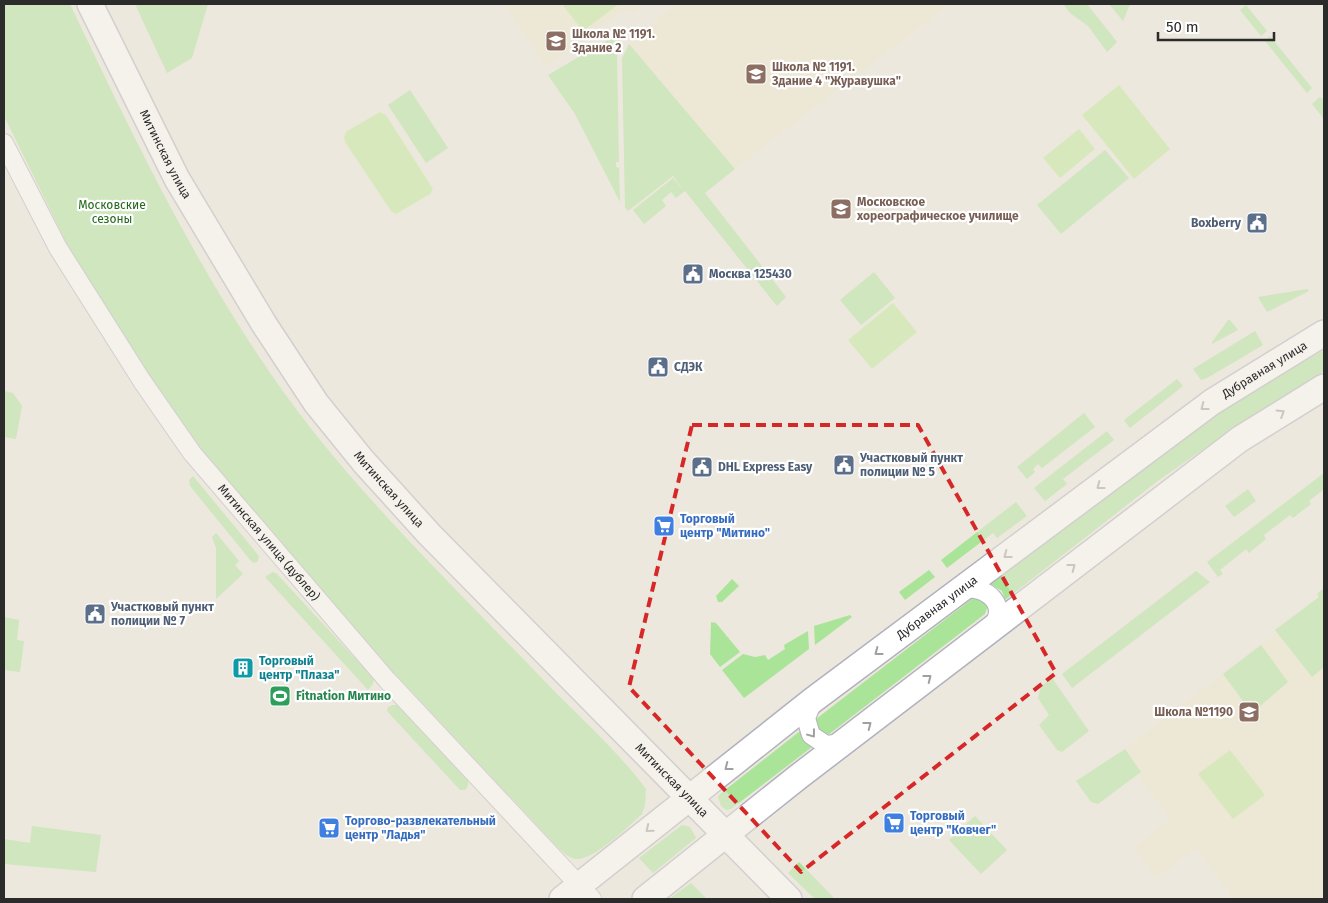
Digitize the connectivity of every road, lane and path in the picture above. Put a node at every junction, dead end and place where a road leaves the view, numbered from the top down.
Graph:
1 (90, 4) edge
2 (4, 143) edge
3 (1324, 333) edge
4 (1324, 387) edge
5 (958, 590) junction
6 (988, 631) junction
7 (813, 700) junction
8 (845, 742) junction
9 (687, 798) junction
10 (725, 836) junction
11 (578, 895) edge
12 (644, 899) edge
13 (789, 899) edge

1 - 9 main road, Митинская улица
2 - 11 street, Митинская улица (дублер)
3 -> 5 main road, Дубравная улица
6 -> 4 main road
5 - 6 street
5 -> 7 main road, Дубравная улица
8 -> 6 main road
7 -> 8 street
7 -> 9 main road, Дубравная улица
8 - 10 main road
9 - 10 main road, Митинская улица
9 -> 11 main road, Дубравная улица
10 - 12 main road
10 - 13 main road, Митинская улица

